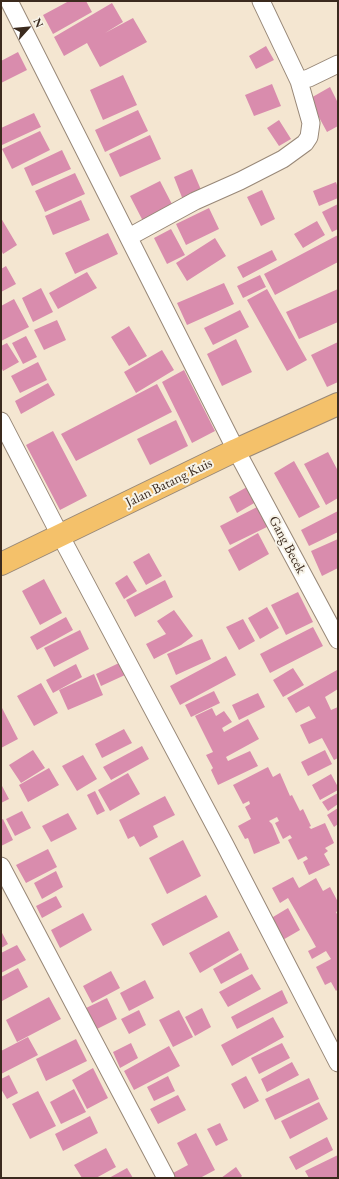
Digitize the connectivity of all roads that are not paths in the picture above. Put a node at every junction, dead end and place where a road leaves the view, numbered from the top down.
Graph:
1 (9, 1) edge
2 (261, 1) edge
3 (338, 64) edge
4 (299, 81) junction
5 (129, 237) junction
6 (338, 404) edge
7 (1, 421) edge
8 (236, 450) junction
9 (60, 535) junction
10 (1, 564) edge
11 (338, 640) edge
12 (1, 866) edge
13 (338, 1063) edge
14 (166, 1178) edge

1 - 5 street, Gang Becek
2 - 4 street
3 - 4 street
4 - 5 street
5 - 8 street, Gang Becek
6 - 8 main road, Jalan Batang Kuis
7 - 9 street
8 - 9 main road, Jalan Batang Kuis
8 - 11 street, Gang Becek
9 - 10 main road, Jalan Batang Kuis
9 - 13 street
12 - 14 street

